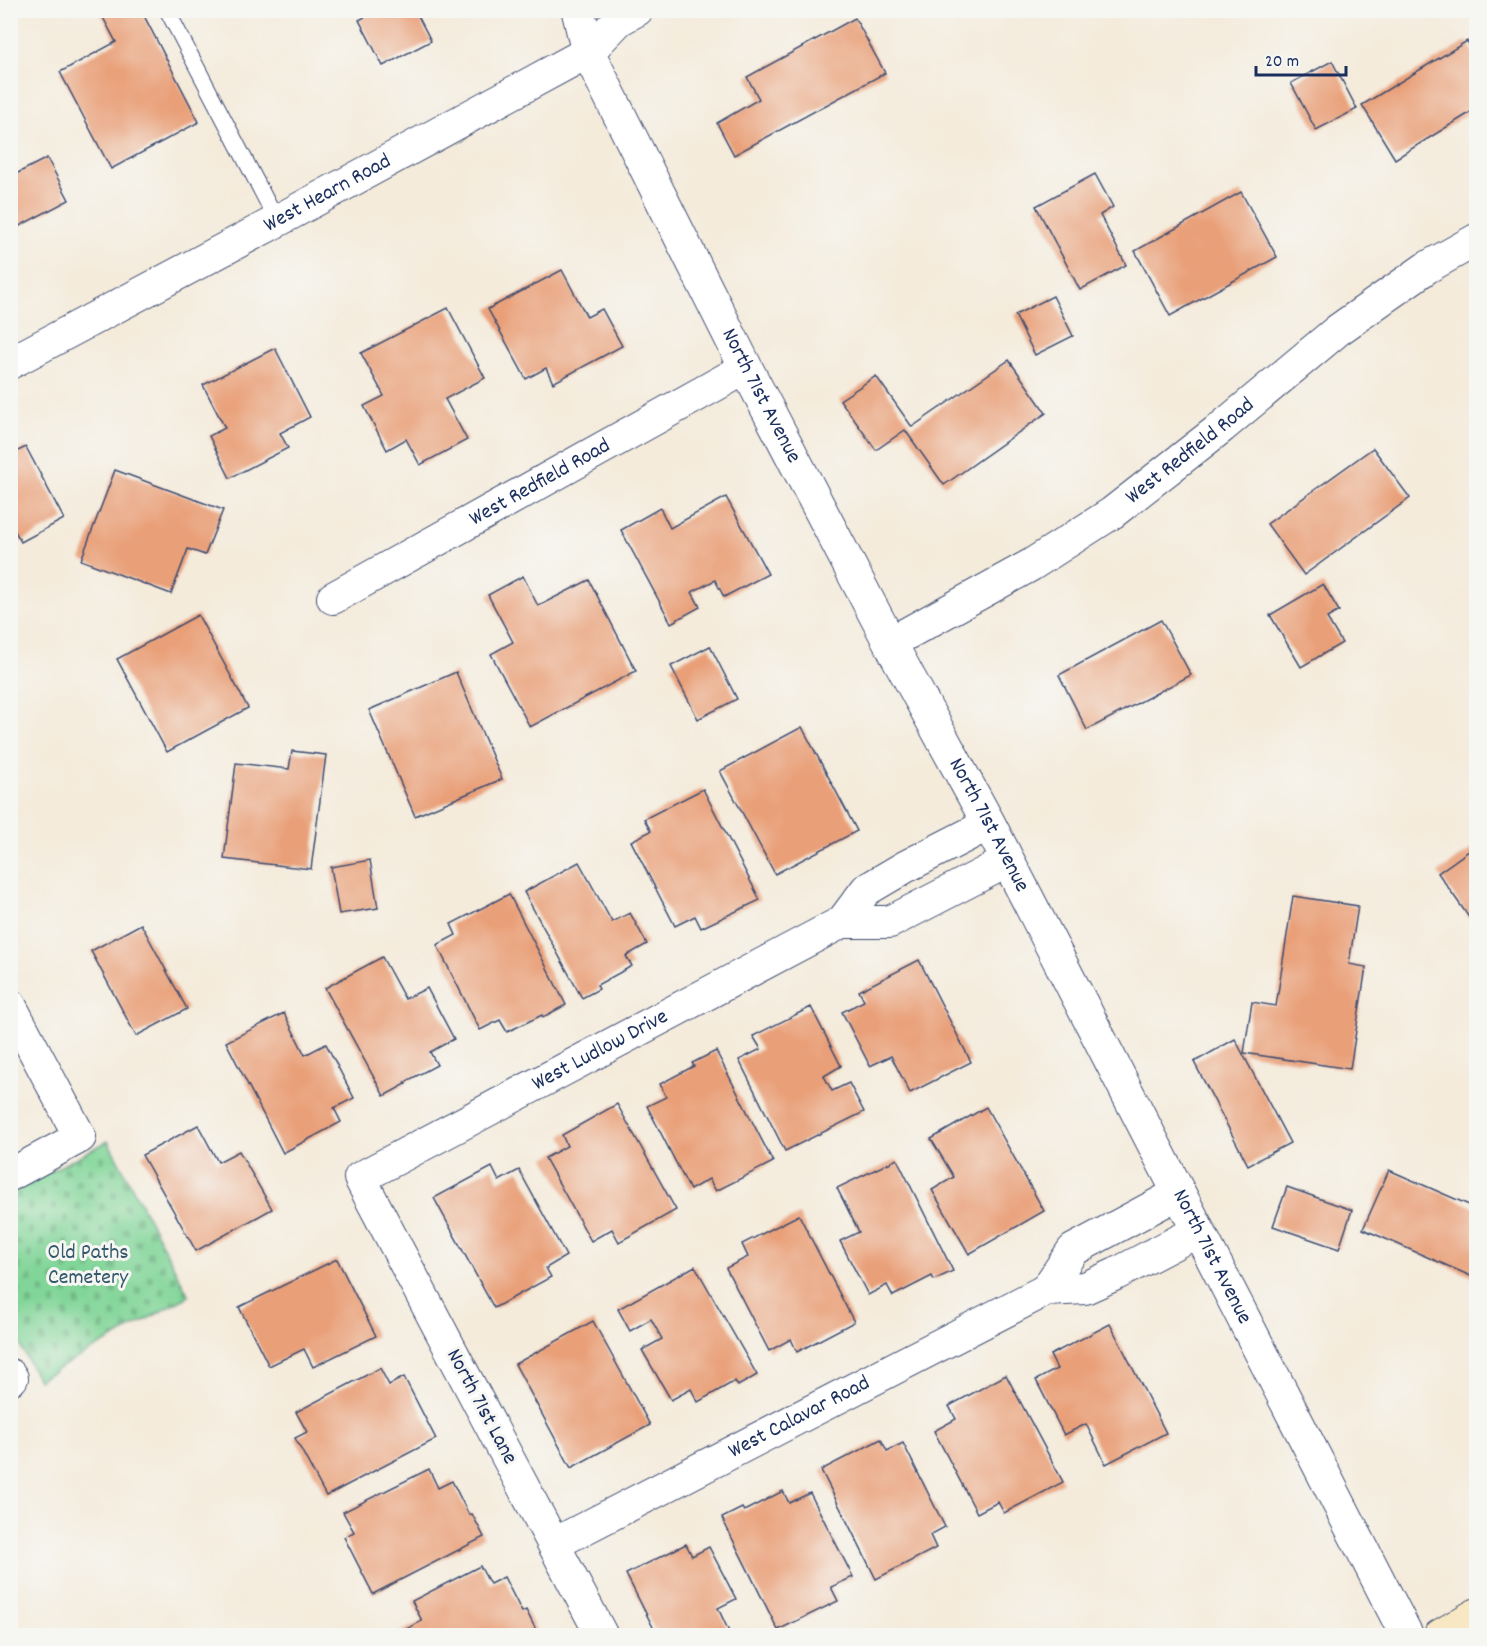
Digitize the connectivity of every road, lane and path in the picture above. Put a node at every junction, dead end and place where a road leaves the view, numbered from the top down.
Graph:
1 (167, 10) edge
2 (578, 10) edge
3 (637, 10) edge
4 (588, 52) junction
5 (277, 221) junction
6 (1476, 240) edge
7 (10, 363) edge
8 (746, 368) junction
9 (333, 598) dead end
10 (890, 643) junction
11 (989, 824) junction
12 (1008, 861) junction
13 (905, 867) junction
14 (925, 904) junction
15 (842, 922) junction
16 (10, 1005) edge
17 (10, 1175) edge
18 (360, 1178) joint
19 (1179, 1193) junction
20 (1198, 1231) junction
21 (1095, 1238) junction
22 (1116, 1274) junction
23 (1046, 1290) junction
24 (554, 1544) junction
25 (1476, 1615) edge
26 (602, 1635) edge
27 (1407, 1635) edge
28 (1440, 1635) edge

1 - 5 lane
2 - 4 street, North 71st Avenue
3 - 4 street, West Hearn Road
4 - 5 street, West Hearn Road
4 - 8 street, North 71st Avenue
5 - 7 street, West Hearn Road
6 - 10 street, West Redfield Road
8 - 9 street, West Redfield Road
8 - 10 street, North 71st Avenue
10 - 11 street, North 71st Avenue
11 - 12 street, North 71st Avenue
11 - 13 street, West Ludlow Drive
12 - 14 street, West Ludlow Drive
12 - 19 street, North 71st Avenue
13 - 14 street
13 - 15 street, West Ludlow Drive
14 - 15 street, West Ludlow Drive
15 - 18 street, West Ludlow Drive
16 - 17 street
18 - 24 street, North 71st Lane
19 - 20 street, North 71st Avenue
19 - 21 street, West Calavar Road
20 - 22 street, West Calavar Road
20 - 27 street, North 71st Avenue
21 - 22 street
21 - 23 street, West Calavar Road
22 - 23 street, West Calavar Road
23 - 24 street, West Calavar Road
24 - 26 street, North 71st Lane
25 - 28 main road

